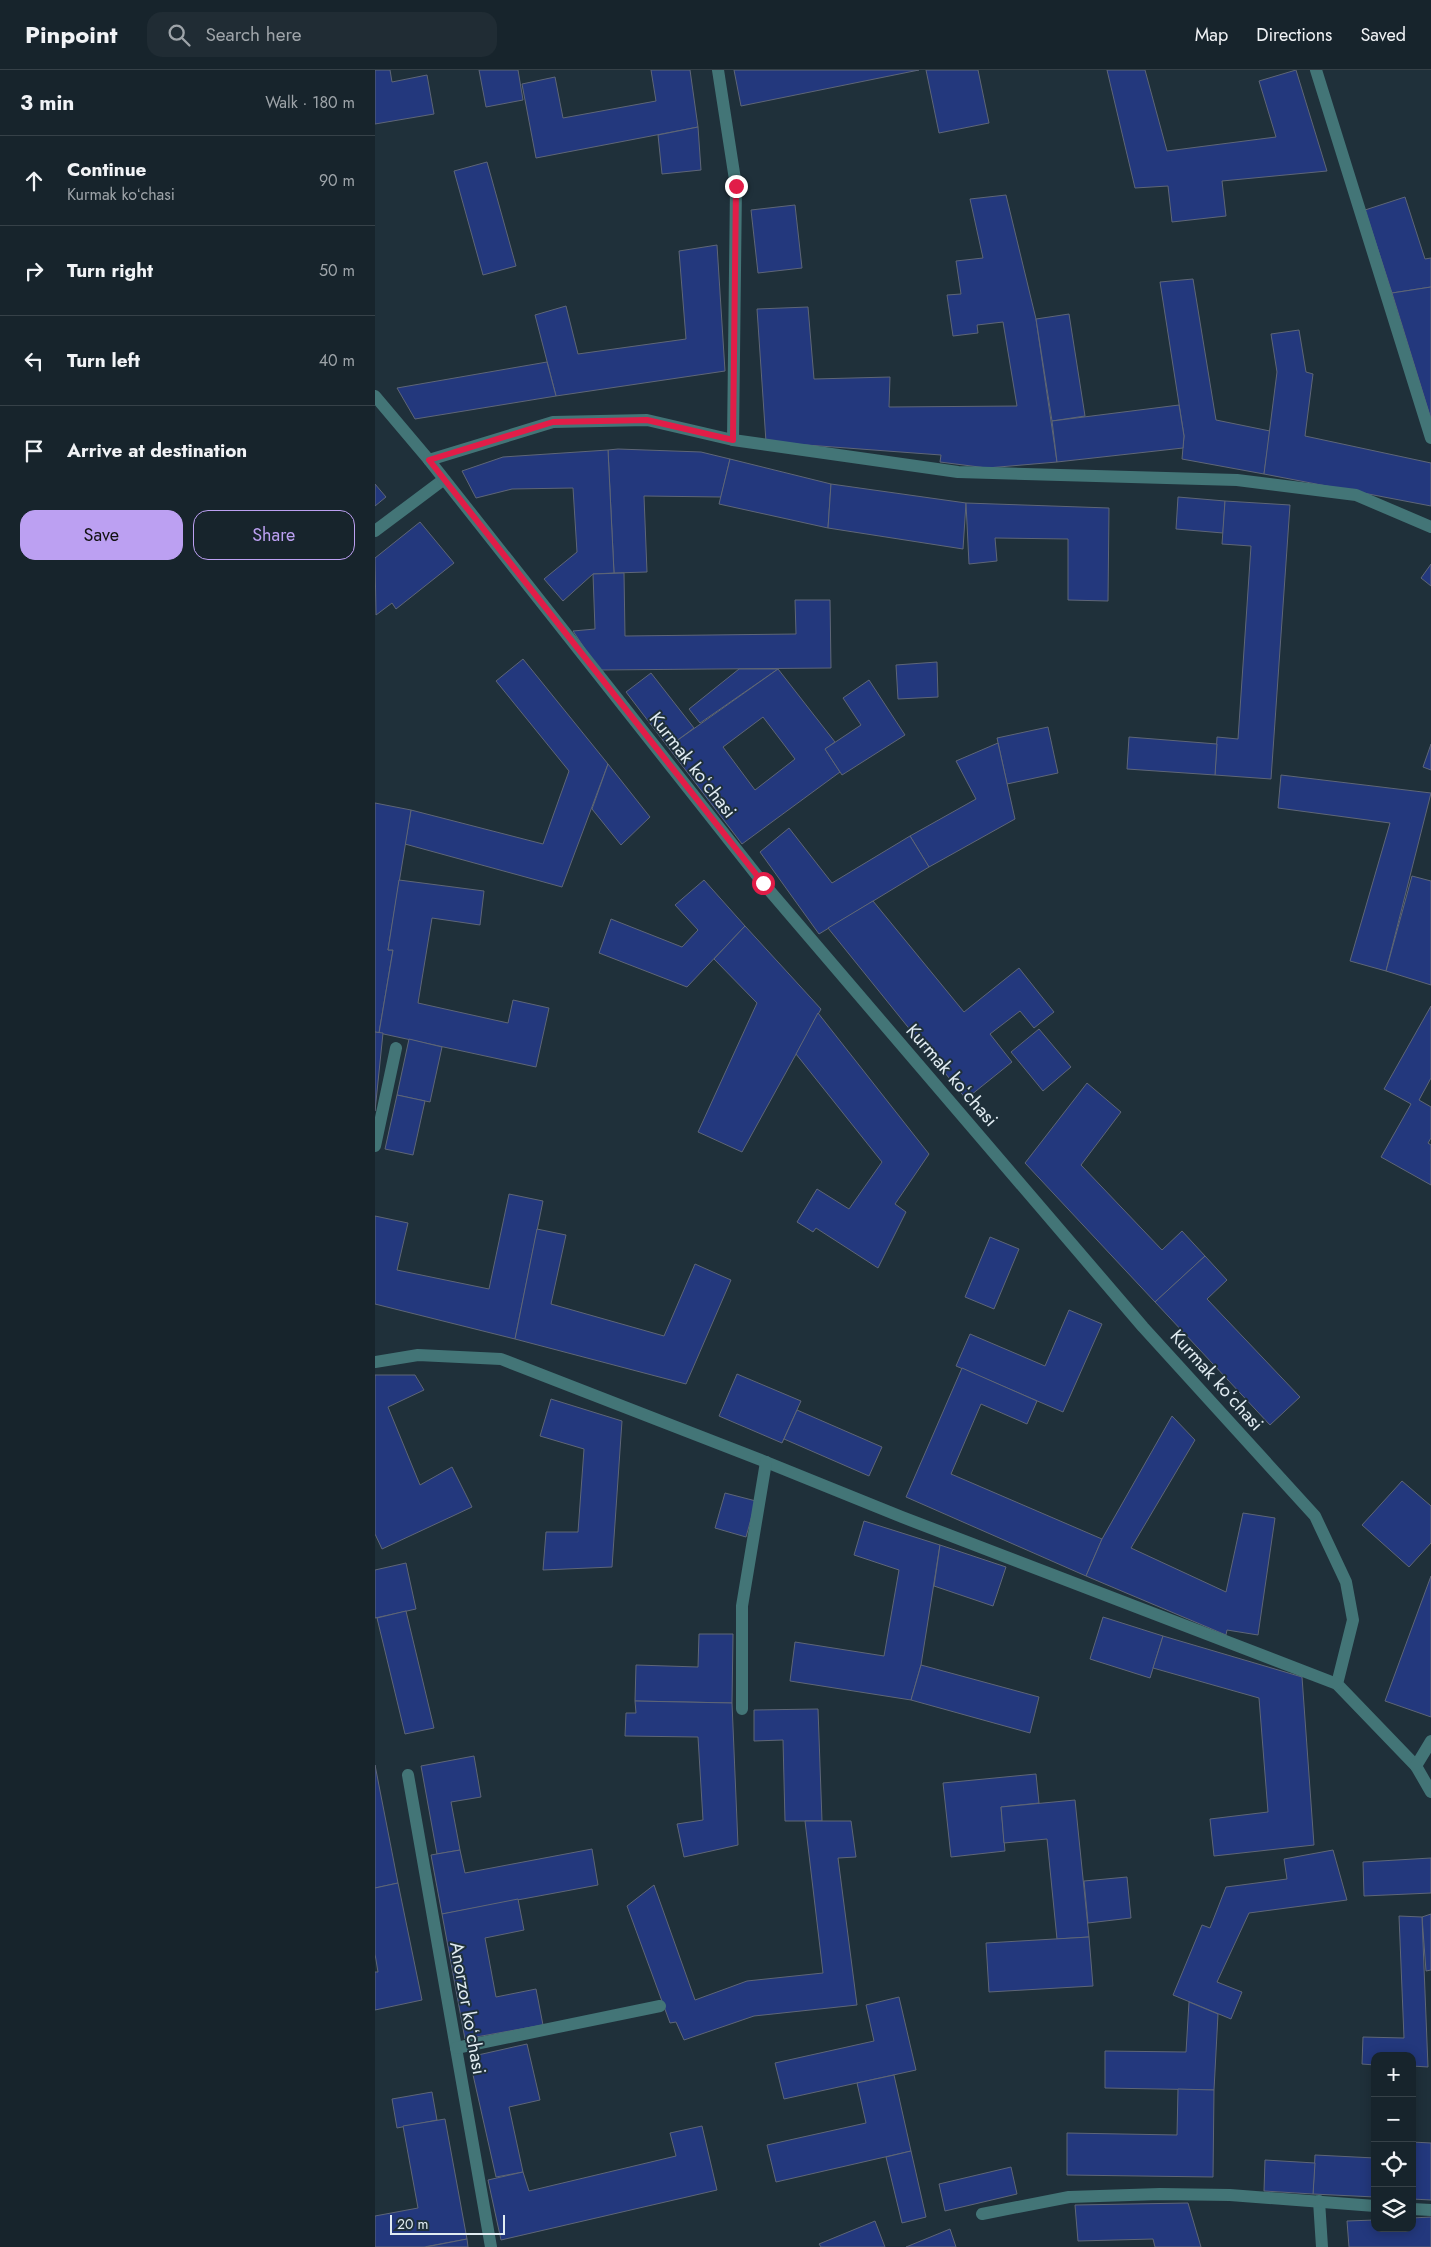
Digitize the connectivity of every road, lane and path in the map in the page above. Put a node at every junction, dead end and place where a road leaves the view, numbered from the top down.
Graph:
1 (719, 70) edge
2 (1316, 70) edge
3 (375, 396) edge
4 (1431, 438) edge
5 (733, 440) junction
6 (429, 460) junction
7 (443, 480) junction
8 (1431, 527) edge
9 (375, 531) edge
10 (396, 1048) dead end
11 (375, 1146) edge
12 (375, 1362) edge
13 (766, 1462) junction
14 (1337, 1684) junction
15 (742, 1709) dead end
16 (1431, 1741) edge
17 (1417, 1766) junction
18 (408, 1775) dead end
19 (1431, 1792) edge
20 (660, 2006) dead end
21 (456, 2048) junction
22 (1319, 2201) junction
23 (1371, 2206) edge
24 (1416, 2209) edge
25 (1431, 2210) edge
26 (981, 2214) dead end
27 (491, 2247) edge
28 (1322, 2247) edge

1 - 5 street
2 - 4 street
3 - 6 street, Kurmak koʻchasi
5 - 6 street
5 - 8 street
6 - 7 street, Kurmak koʻchasi
7 - 9 street
7 - 14 street, Kurmak koʻchasi
10 - 11 street
12 - 13 street
13 - 14 street
13 - 15 street
14 - 17 street
16 - 17 street
17 - 19 street
18 - 21 street, Anorzor koʻchasi
20 - 21 street
21 - 27 street, Anorzor koʻchasi
22 - 23 street
22 - 26 street
22 - 28 street
24 - 25 street

